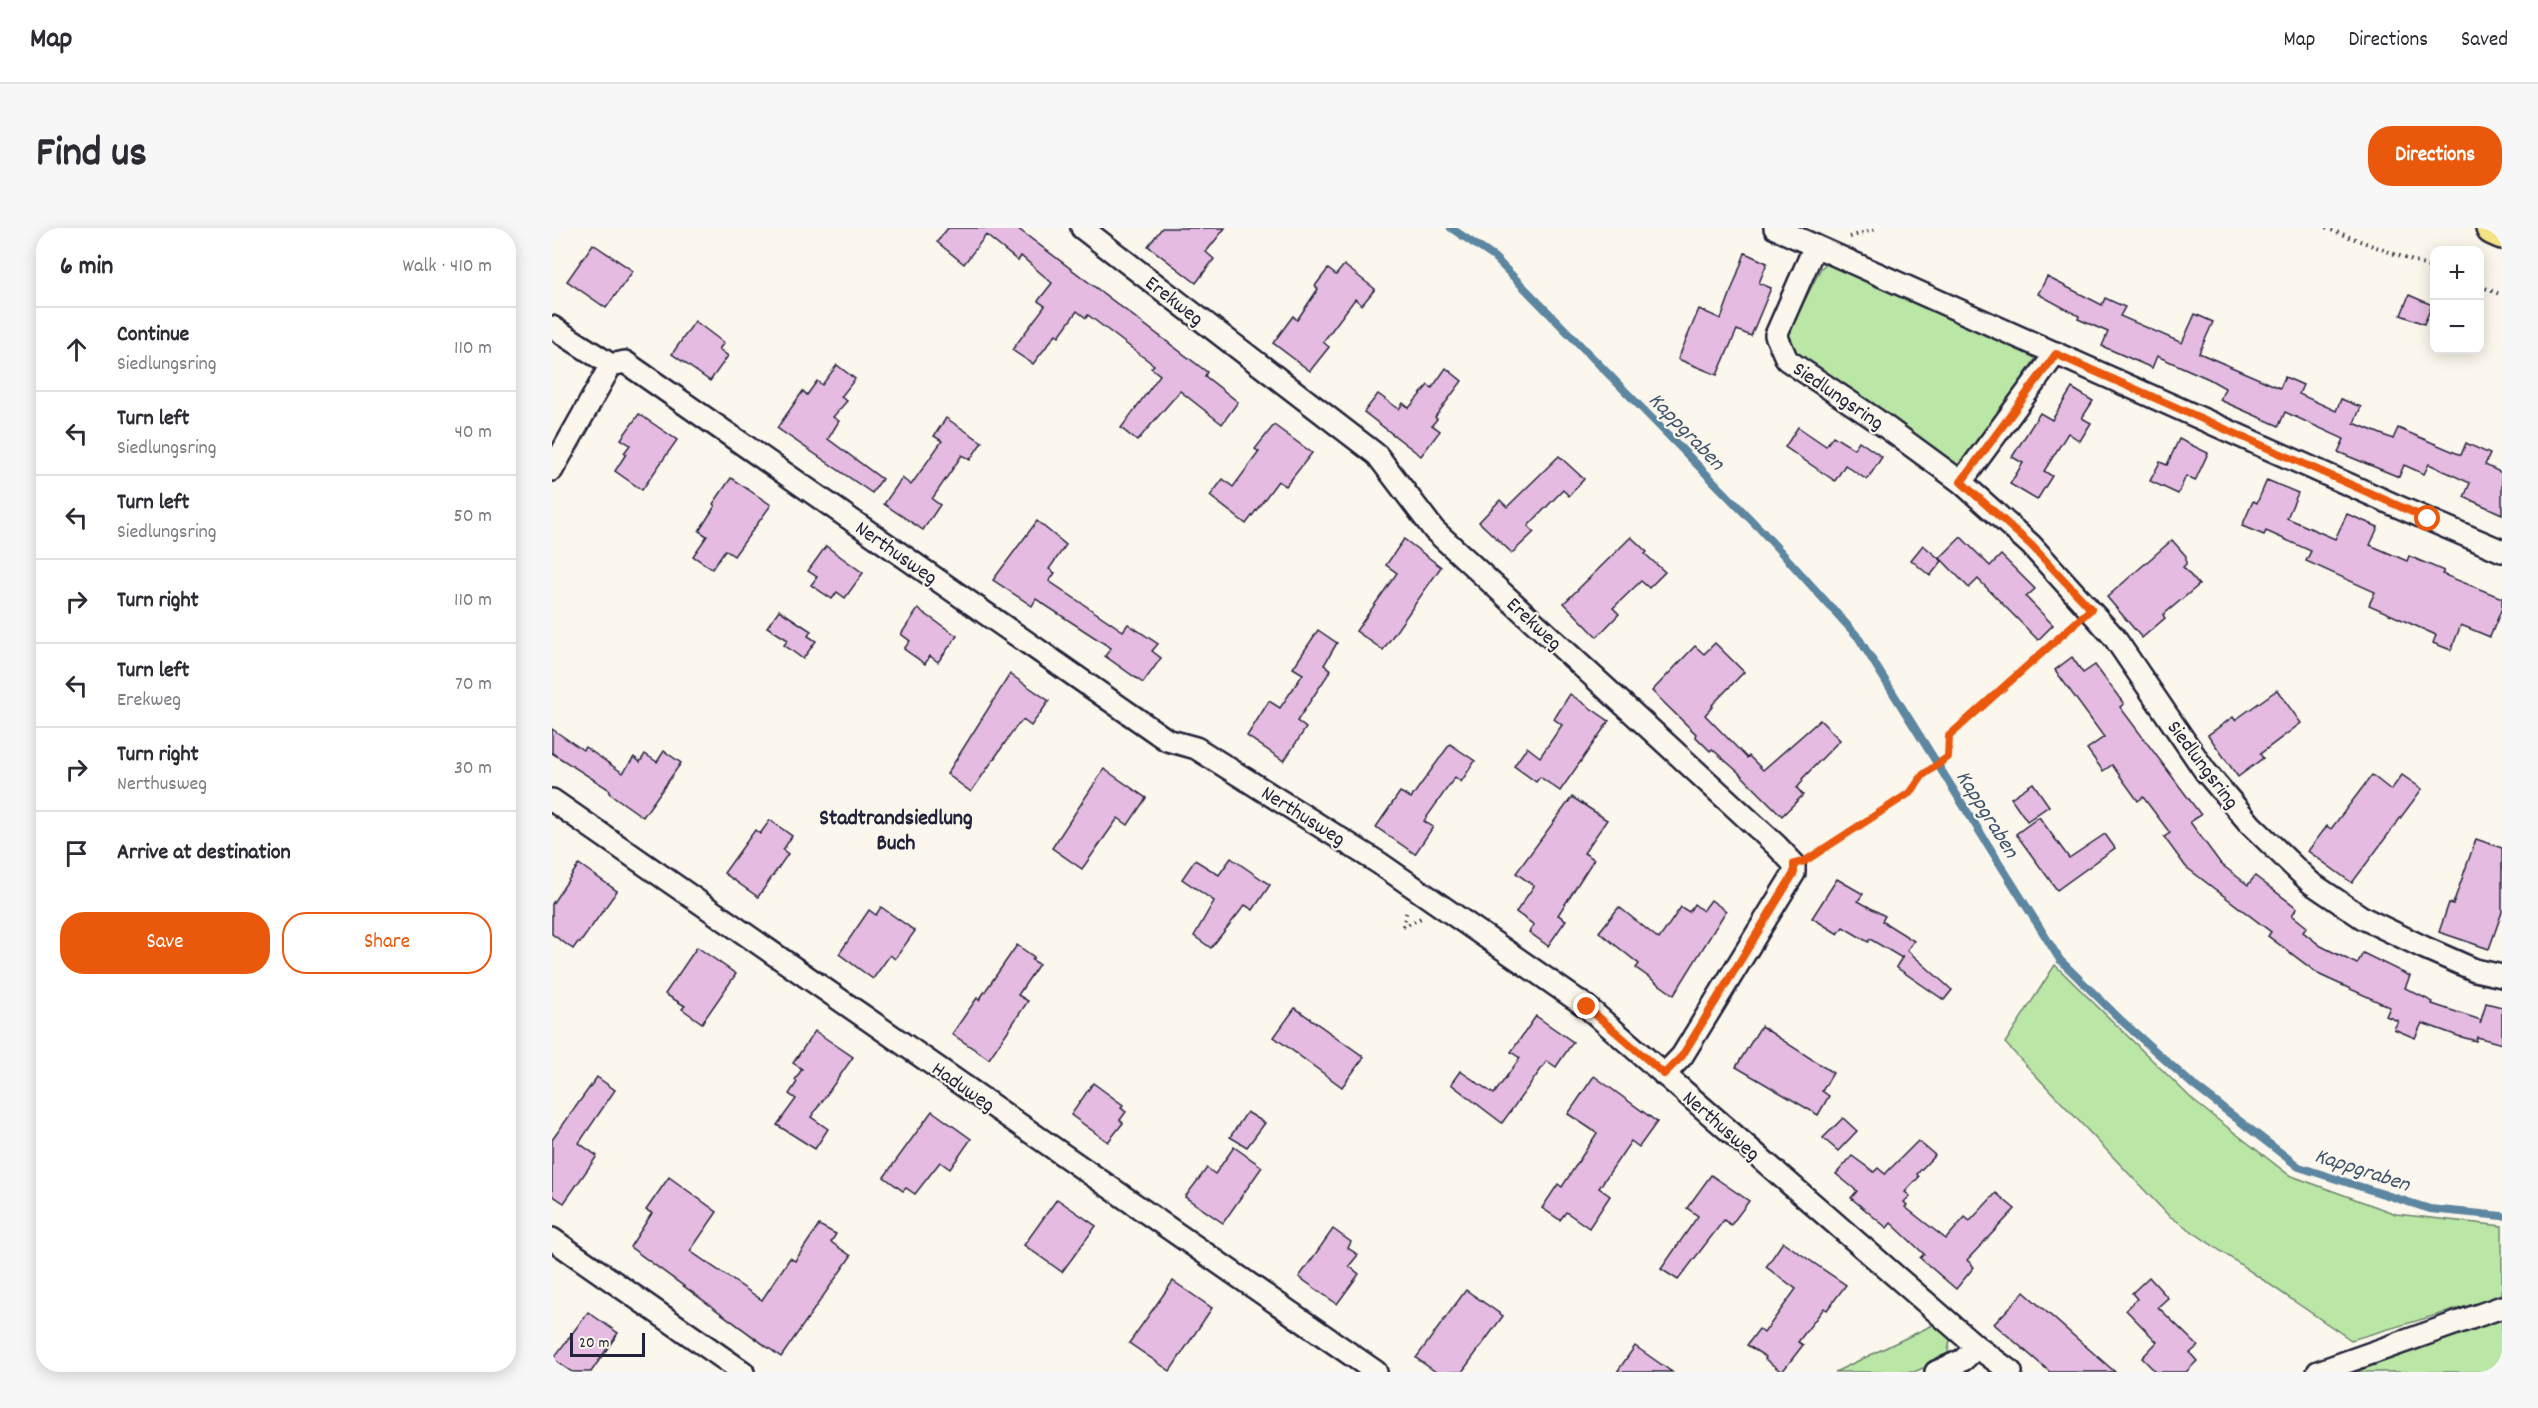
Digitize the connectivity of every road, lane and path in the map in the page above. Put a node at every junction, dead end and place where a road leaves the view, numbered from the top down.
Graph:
1 (1082, 228) edge
2 (1775, 228) edge
3 (2326, 228) edge
4 (2493, 228) edge
5 (2502, 232) edge
6 (1815, 246) junction
7 (2430, 267) edge
8 (2484, 288) edge
9 (2502, 295) edge
10 (552, 327) edge
11 (2056, 354) junction
12 (610, 365) junction
13 (552, 470) edge
14 (1961, 482) junction
15 (2502, 550) edge
16 (2091, 609) junction
17 (552, 800) edge
18 (1794, 864) junction
19 (2502, 976) edge
20 (1664, 1074) junction
21 (552, 1239) edge
22 (2502, 1307) edge
23 (1977, 1347) junction
24 (743, 1372) edge
25 (1376, 1372) edge
26 (1936, 1372) edge
27 (2012, 1372) edge
28 (2318, 1372) edge

1 - 18 street, Erekweg
2 - 6 street
3 - 7 path
4 - 5 highway
6 - 11 street
6 - 14 street, Siedlungsring
8 - 9 path
10 - 12 street, Nerthusweg
11 - 14 street
11 - 15 street
12 - 13 street
12 - 20 street, Nerthusweg
14 - 16 street, Siedlungsring
16 - 18 path
16 - 19 street, Siedlungsring
17 - 25 street, Haduweg
18 - 20 street
20 - 23 street, Nerthusweg
21 - 24 street
22 - 28 street
23 - 26 street
23 - 27 street, Nerthusweg

